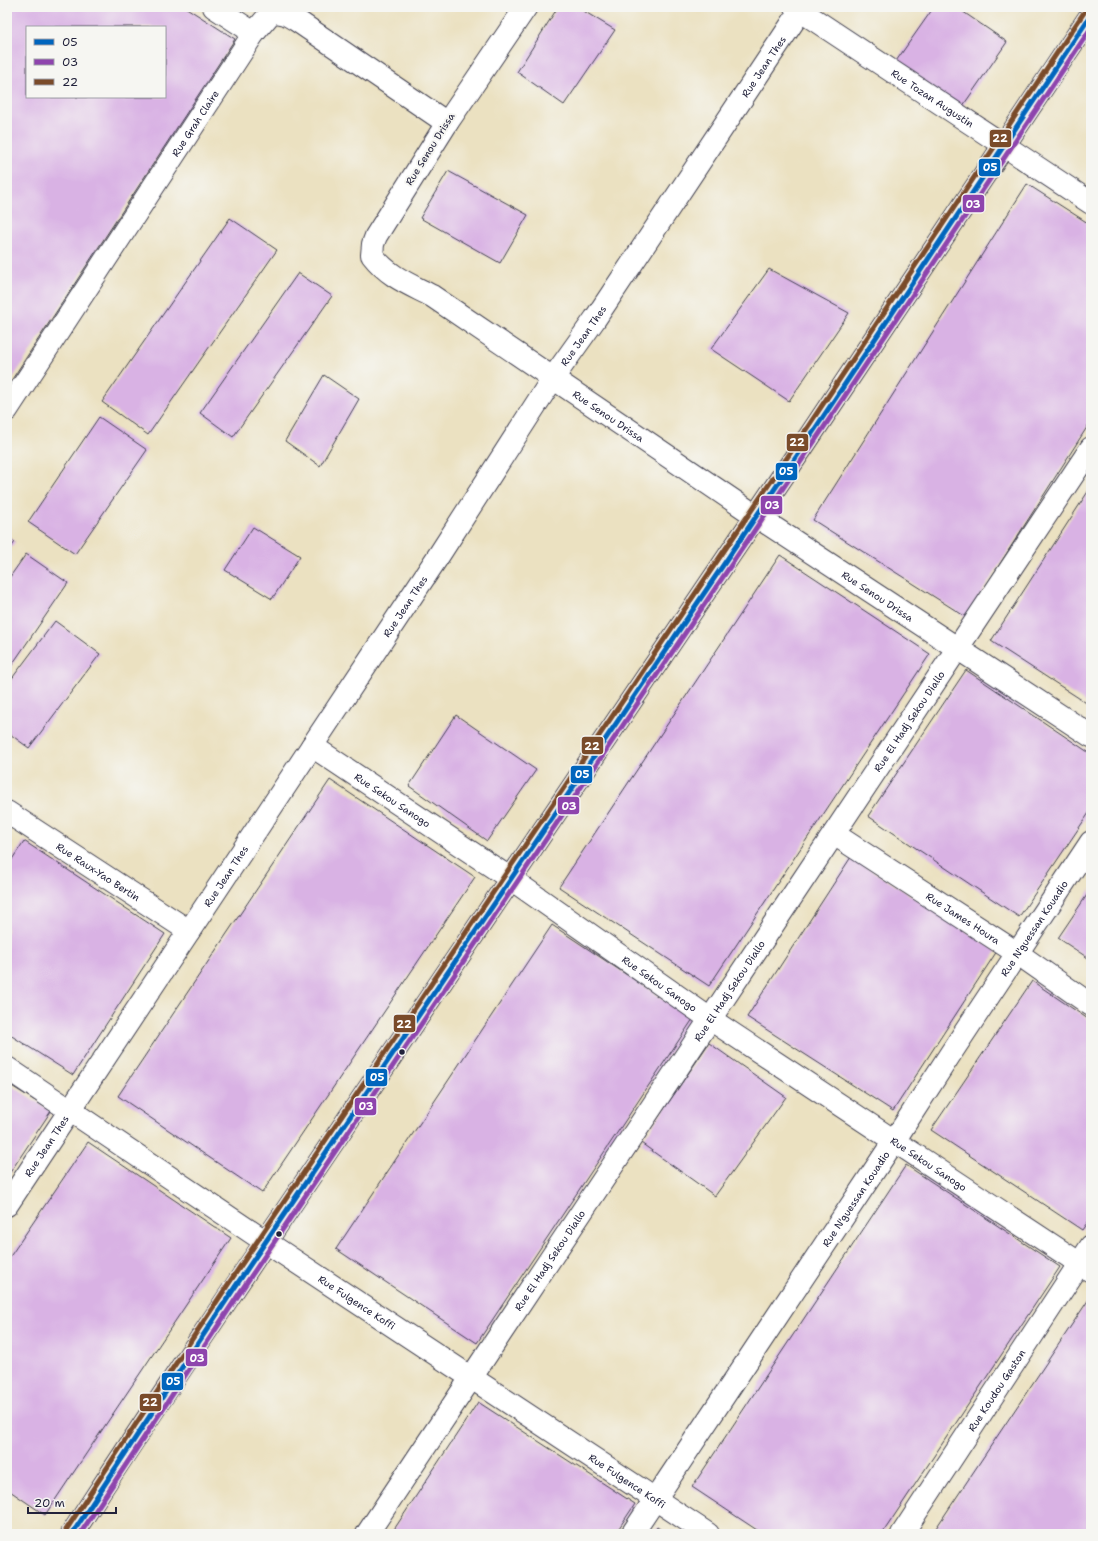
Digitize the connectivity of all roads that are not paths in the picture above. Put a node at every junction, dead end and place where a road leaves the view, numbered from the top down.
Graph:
1 (214, 7) edge
2 (526, 7) edge
3 (800, 8) edge
4 (1091, 15) edge
5 (254, 33) junction
6 (447, 123) junction
7 (1005, 145) junction
8 (1091, 203) edge
9 (553, 378) junction
10 (7, 410) edge
11 (1091, 448) edge
12 (756, 516) junction
13 (958, 648) junction
14 (1091, 736) edge
15 (312, 746) junction
16 (9, 816) edge
17 (834, 834) junction
18 (1091, 842) edge
19 (511, 879) junction
20 (189, 931) junction
21 (1017, 953) junction
22 (1091, 1005) edge
23 (710, 1019) junction
24 (7, 1068) edge
25 (70, 1110) junction
26 (894, 1141) junction
27 (7, 1205) edge
28 (266, 1242) junction
29 (1087, 1260) edge
30 (471, 1378) junction
31 (656, 1499) junction
32 (72, 1534) edge
33 (367, 1534) edge
34 (632, 1534) edge
35 (708, 1534) edge
36 (902, 1534) edge

1 - 5 street
2 - 6 street, Rue Senou Drissa
3 - 7 street, Rue Tozan Augustin
3 - 9 street, Rue Jean Thes
4 - 7 street
5 - 6 street, Rue Grah Claire
5 - 10 street, Rue Grah Claire
6 - 9 street, Rue Senou Drissa
7 - 8 street, Rue Tozan Augustin
7 - 12 street
9 - 12 street, Rue Senou Drissa
9 - 15 street, Rue Jean Thes
11 - 13 street, Rue El Hadj Sekou Diallo
12 - 13 street, Rue Senou Drissa
12 - 19 street
13 - 14 street, Rue Senou Drissa
13 - 17 street, Rue El Hadj Sekou Diallo
15 - 19 street, Rue Sekou Sanogo
15 - 20 street, Rue Jean Thes
16 - 20 street, Rue Raux-Yao Bertin
17 - 21 street, Rue James Houra
17 - 23 street, Rue El Hadj Sekou Diallo
18 - 21 street, Rue N'guessan Kouadio
19 - 23 street, Rue Sekou Sanogo
19 - 28 street
20 - 25 street, Rue Jean Thes
21 - 22 street, Rue James Houra
21 - 26 street, Rue N'guessan Kouadio
23 - 26 street, Rue Sekou Sanogo
23 - 30 street, Rue El Hadj Sekou Diallo
24 - 25 street, Rue Fulgence Koffi
25 - 27 street, Rue Jean Thes
25 - 28 street, Rue Fulgence Koffi
26 - 29 street, Rue Sekou Sanogo
26 - 31 street, Rue N'guessan Kouadio
28 - 30 street, Rue Fulgence Koffi
28 - 32 street
29 - 36 street, Rue Koudou Gaston
30 - 31 street, Rue Fulgence Koffi
30 - 33 street, Rue El Hadj Sekou Diallo
31 - 34 street, Rue N'guessan Kouadio
31 - 35 street, Rue Fulgence Koffi

